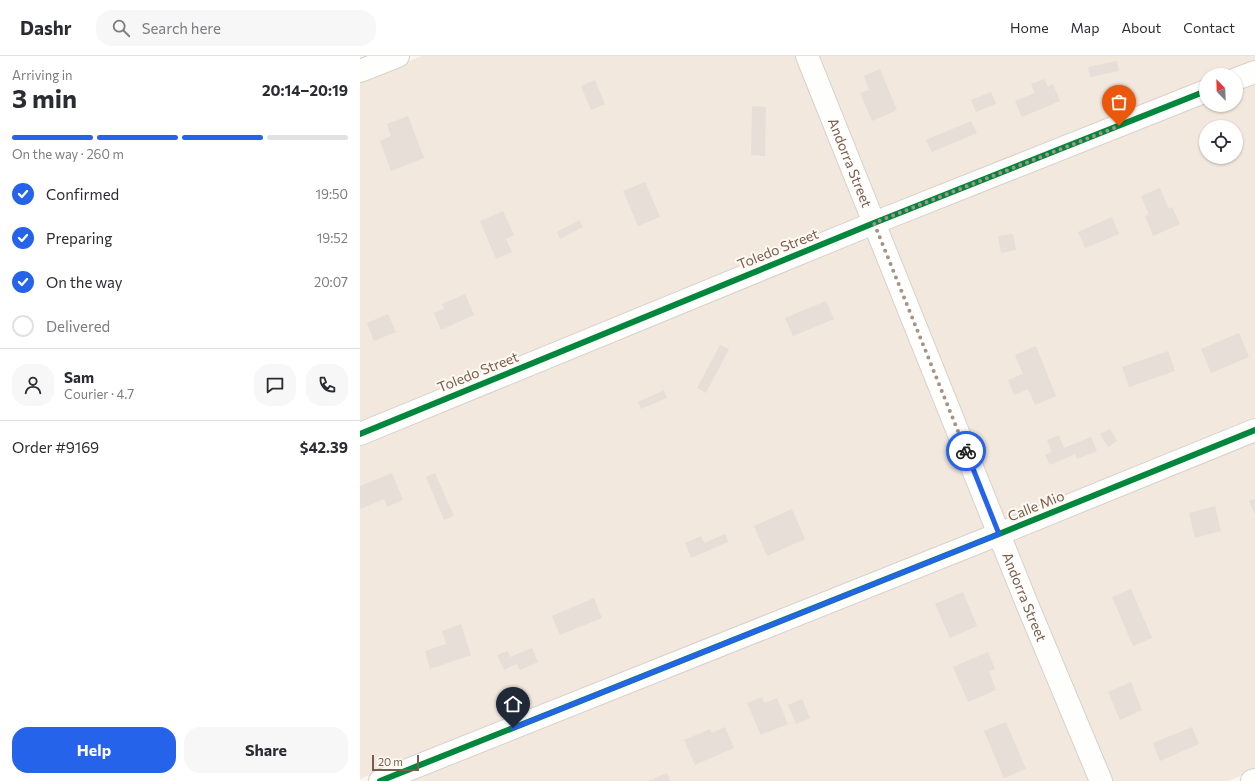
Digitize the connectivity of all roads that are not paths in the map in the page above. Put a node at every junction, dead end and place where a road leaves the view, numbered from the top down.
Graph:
1 (398, 56) edge
2 (807, 56) edge
3 (360, 71) edge
4 (1255, 72) edge
5 (1243, 76) edge
6 (1199, 94) edge
7 (874, 223) junction
8 (1255, 430) edge
9 (360, 434) edge
10 (999, 534) junction
11 (1255, 780) edge
12 (380, 781) edge
13 (1101, 781) edge
14 (1252, 781) edge

1 - 3 street
2 - 7 street, Andorra Street
4 - 5 street
6 - 7 street, Toledo Street
7 - 9 street, Toledo Street
7 - 10 street, Andorra Street
8 - 10 street, Calle Mio
10 - 12 street, Calle Mio
10 - 13 street, Andorra Street
11 - 14 street

